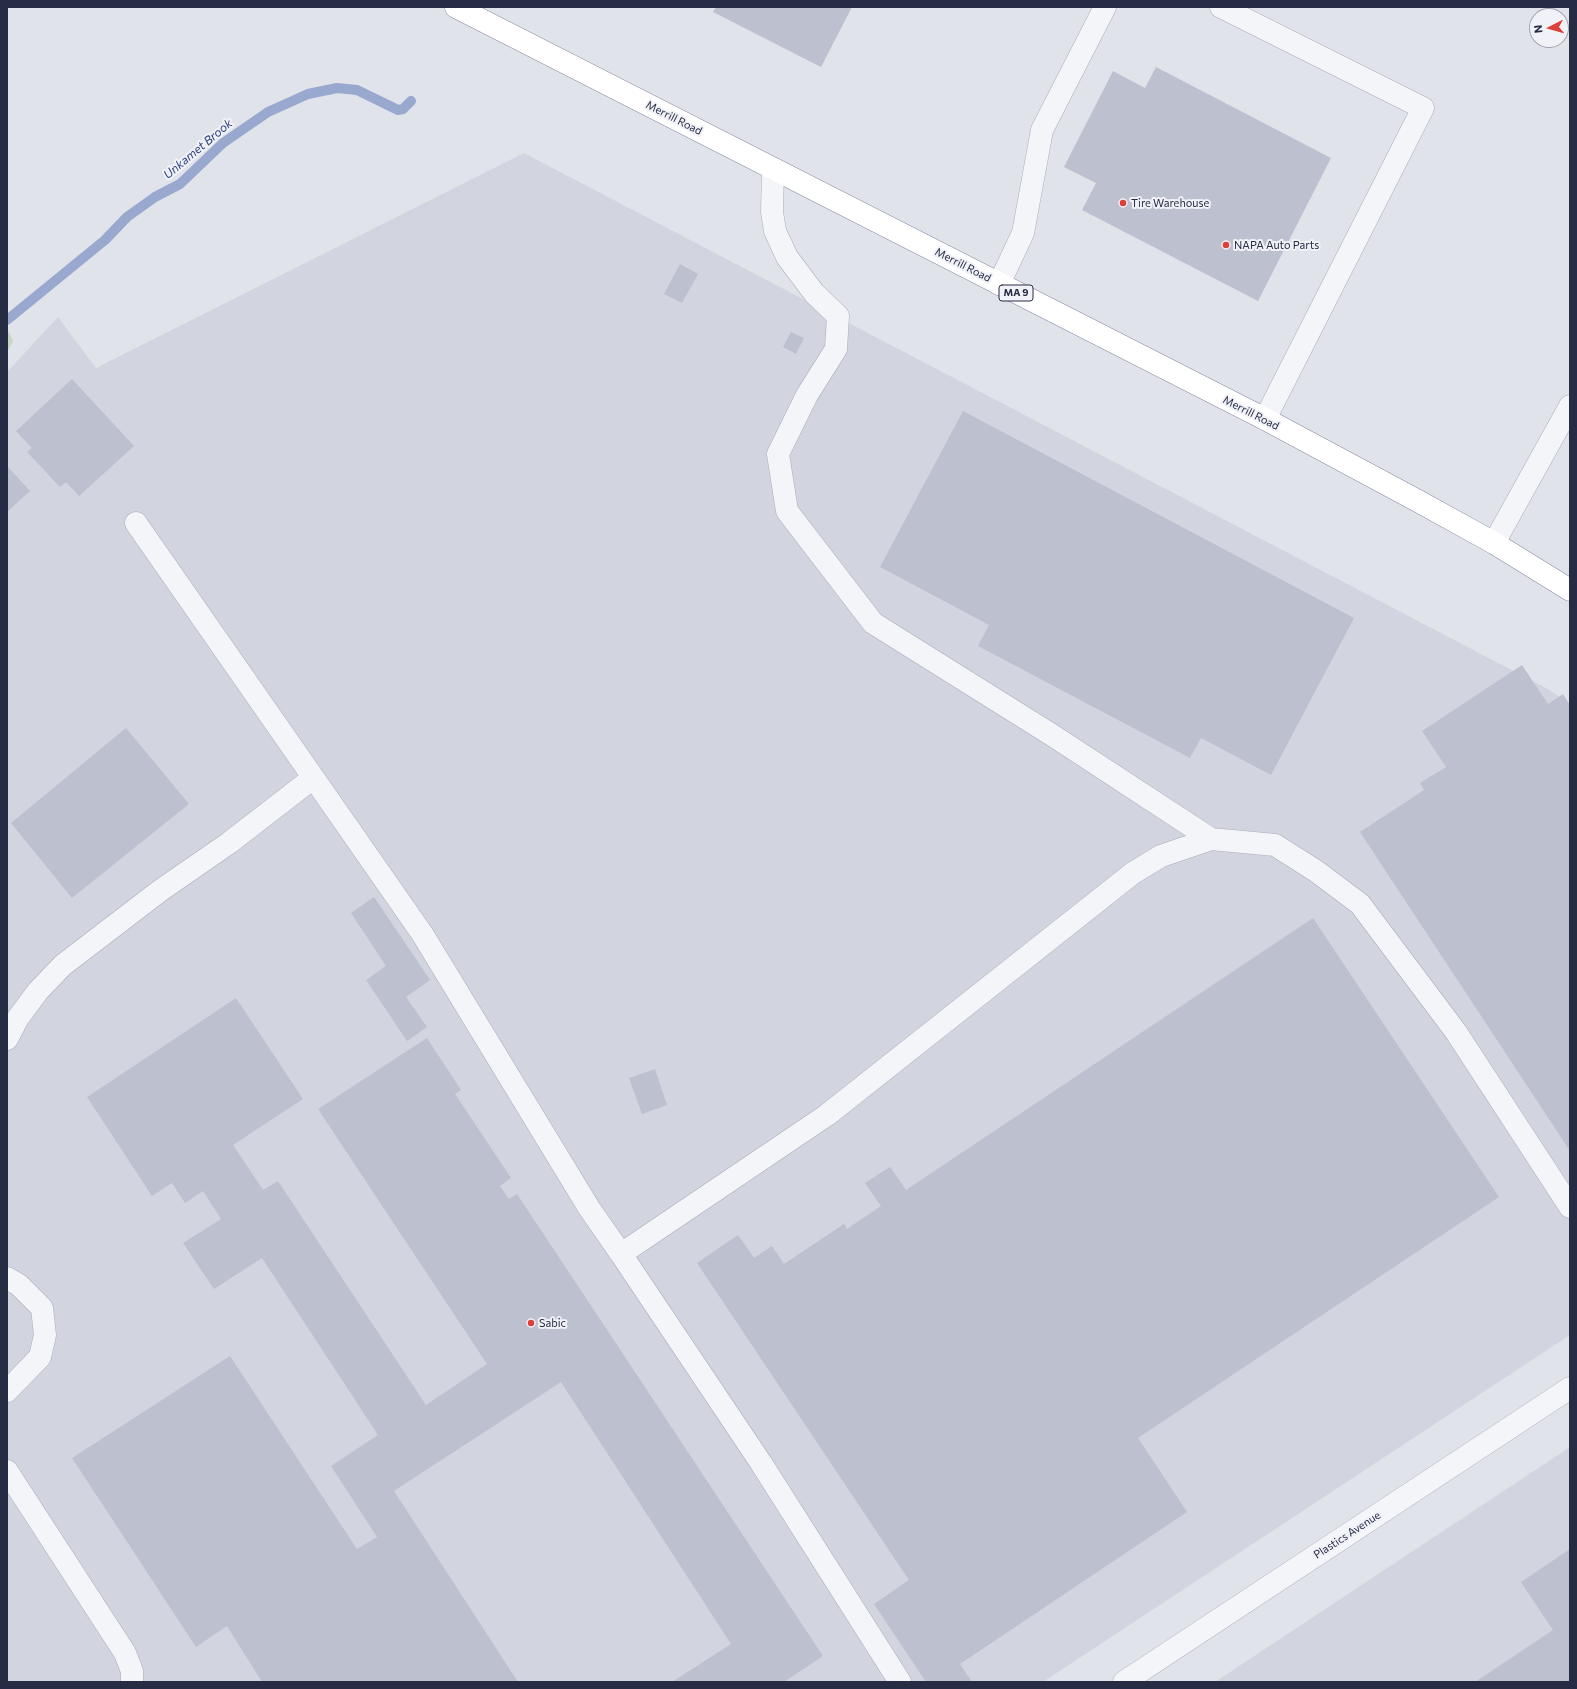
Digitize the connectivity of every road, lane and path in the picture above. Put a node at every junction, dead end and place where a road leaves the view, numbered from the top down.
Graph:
1 (456, 7) edge
2 (1105, 7) edge
3 (1221, 7) edge
4 (773, 169) junction
5 (999, 284) junction
6 (1570, 406) edge
7 (1265, 419) junction
8 (136, 523) dead end
9 (1494, 543) junction
10 (1570, 590) edge
11 (313, 778) junction
12 (1211, 839) junction
13 (7, 1039) edge
14 (1570, 1207) edge
15 (621, 1254) junction
16 (7, 1278) edge
17 (1570, 1388) edge
18 (7, 1391) edge
19 (7, 1471) edge
20 (132, 1682) edge
21 (900, 1682) edge
22 (1124, 1682) edge

1 - 4 highway, Merrill Road / MA 9
2 - 5 street
3 - 7 street
4 - 5 highway, Merrill Road / MA 9
4 - 12 street
5 - 7 highway, Merrill Road / MA 9
6 - 9 street
7 - 9 highway, Merrill Road / MA 9
8 - 11 street
9 - 10 highway, Merrill Road / MA 9
11 - 13 street
11 - 15 street
12 - 14 street
12 - 15 street
15 - 21 street
16 - 18 street
17 - 22 street, Plastics Avenue
19 - 20 street

